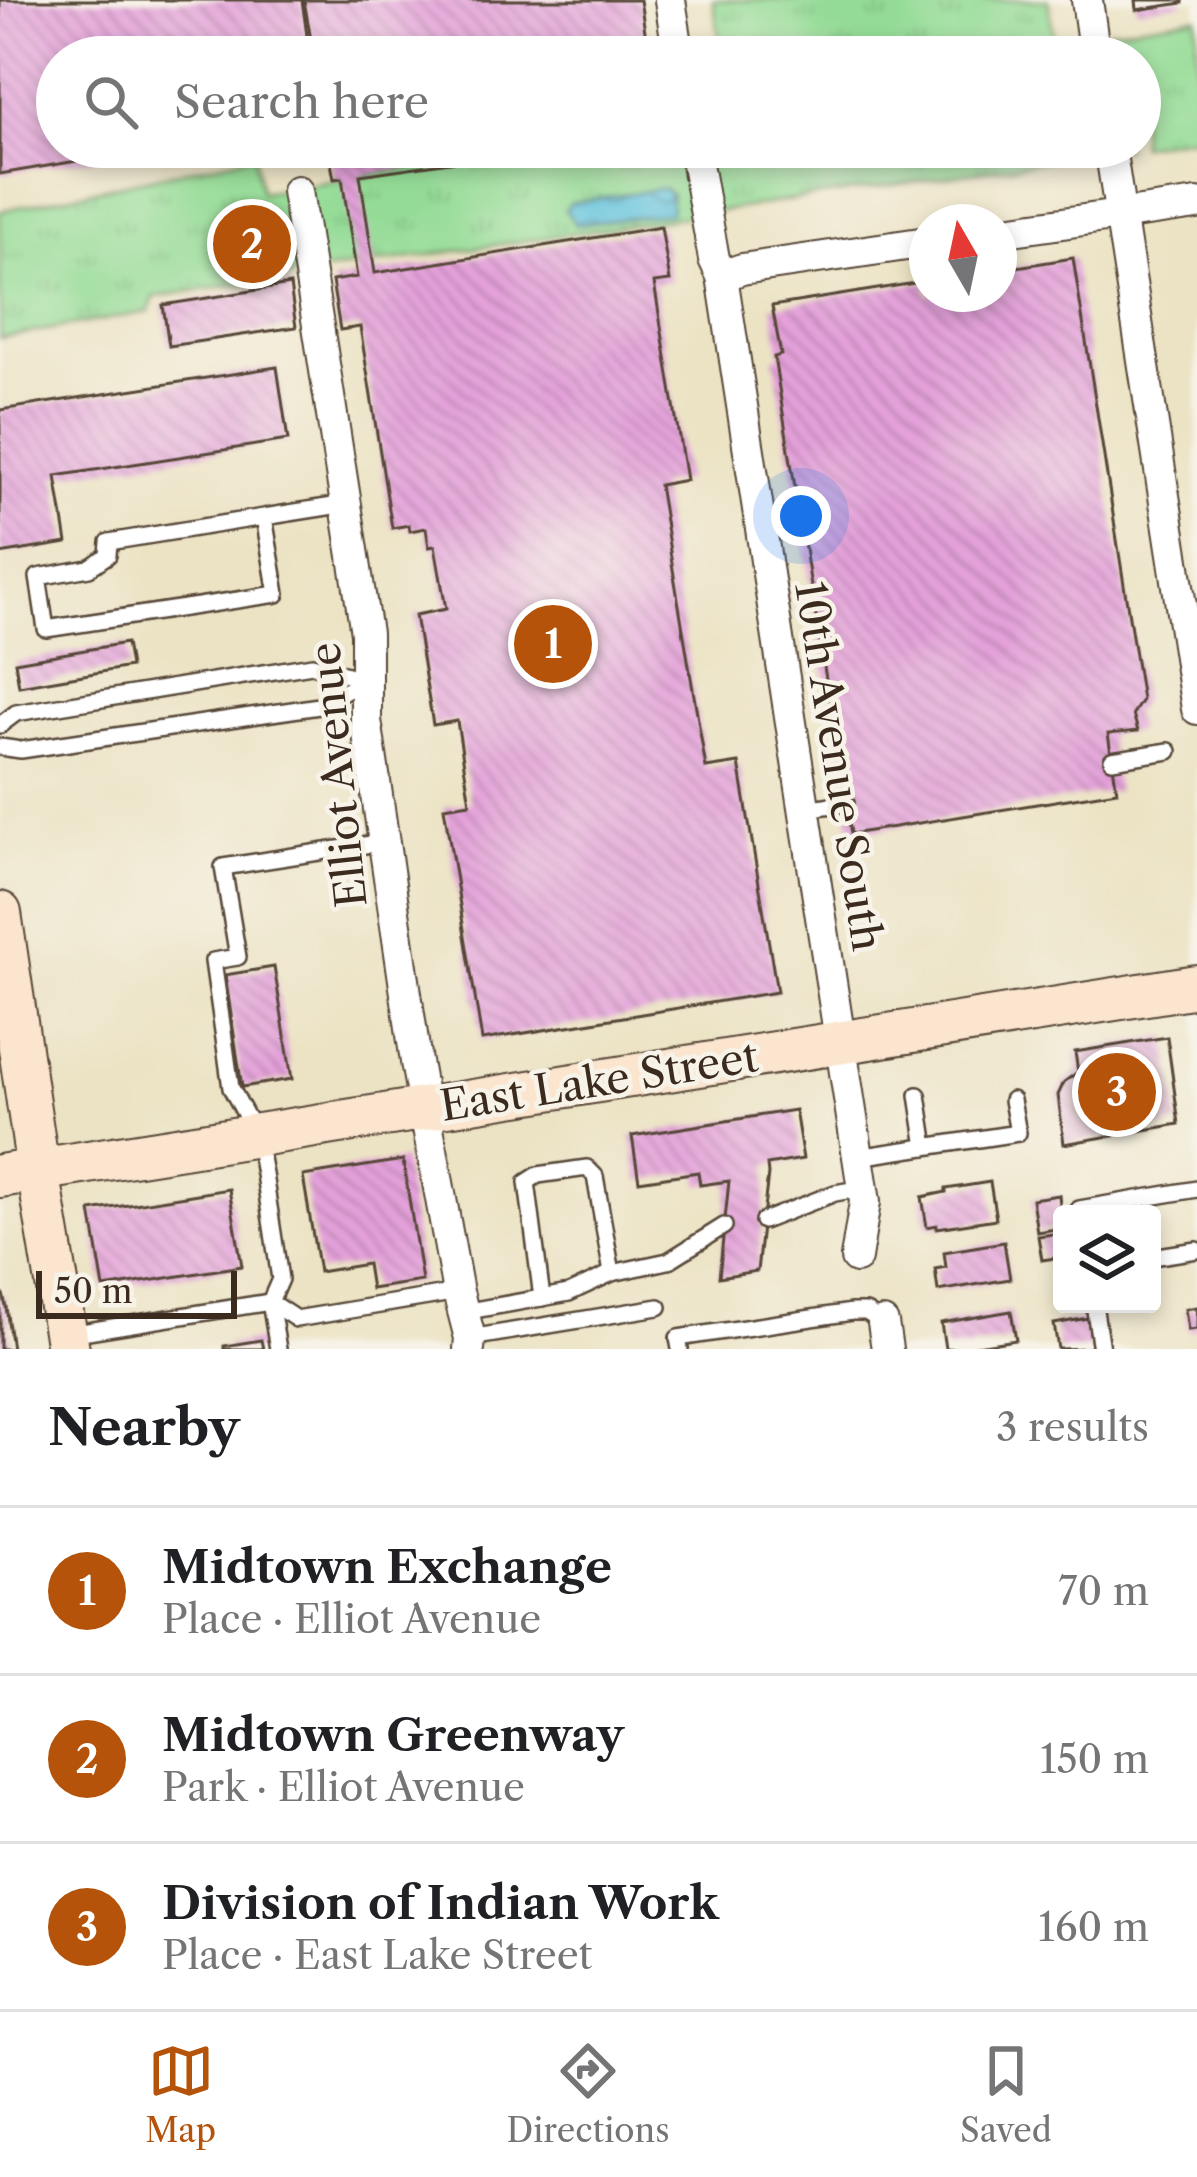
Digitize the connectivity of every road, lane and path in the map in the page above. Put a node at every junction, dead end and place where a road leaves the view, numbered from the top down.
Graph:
1 (670, 0) edge
2 (1087, 0) edge
3 (676, 36) edge
4 (1092, 36) edge
5 (698, 168) edge
6 (1113, 168) edge
7 (297, 191) dead end
8 (1197, 204) edge
9 (1121, 216) junction
10 (1017, 230) edge
11 (909, 245) edge
12 (718, 268) junction
13 (346, 504) junction
14 (264, 517) junction
15 (365, 680) junction
16 (1197, 710) edge
17 (0, 725) edge
18 (0, 747) edge
19 (1169, 751) dead end
20 (1112, 760) dead end
21 (846, 802) dead end
22 (804, 809) junction
23 (384, 842) junction
24 (0, 913) edge
25 (1197, 986) edge
26 (840, 1042) junction
27 (918, 1095) dead end
28 (1012, 1100) dead end
29 (424, 1109) junction
30 (256, 1136) junction
31 (926, 1147) junction
32 (861, 1173) junction
33 (19, 1174) edge
34 (1197, 1189) edge
35 (1103, 1205) edge
36 (763, 1221) dead end
37 (724, 1226) dead end
38 (1197, 1250) edge
39 (1161, 1256) edge
40 (856, 1258) dead end
41 (613, 1273) junction
42 (542, 1298) junction
43 (270, 1302) junction
44 (659, 1307) dead end
45 (1095, 1313) edge
46 (465, 1323) edge
47 (885, 1336) edge
48 (67, 1342) edge
49 (278, 1349) edge
50 (680, 1349) edge
51 (1101, 1349) edge

1 - 3 street
2 - 4 street
5 - 12 street, 10th Avenue South
6 - 9 street
7 - 13 street, Elliot Avenue
8 - 9 street
9 - 10 street
9 - 16 street
11 - 12 street
12 - 22 street, 10th Avenue South
13 - 14 lane
13 - 15 street, Elliot Avenue
14 - 14 lane
15 - 17 lane
15 - 18 lane
15 - 23 street, Elliot Avenue
19 - 20 lane
21 - 22 lane
22 - 26 street, 10th Avenue South
23 - 29 street, Elliot Avenue
23 - 30 lane
24 - 33 main road
25 - 26 main road, East Lake Street
26 - 29 main road, East Lake Street
26 - 32 street, 10th Avenue South
27 - 31 lane
28 - 31 lane
29 - 30 main road, East Lake Street
29 - 46 street, Elliot Avenue
30 - 33 main road, East Lake Street
30 - 43 lane
31 - 32 lane
32 - 36 lane
32 - 40 street, 10th Avenue South
33 - 48 main road
34 - 35 lane
37 - 41 lane
38 - 39 lane
41 - 42 lane
41 - 42 lane
42 - 46 lane
43 - 46 lane
43 - 48 lane
43 - 49 lane
44 - 46 lane
45 - 51 lane
47 - 50 lane

